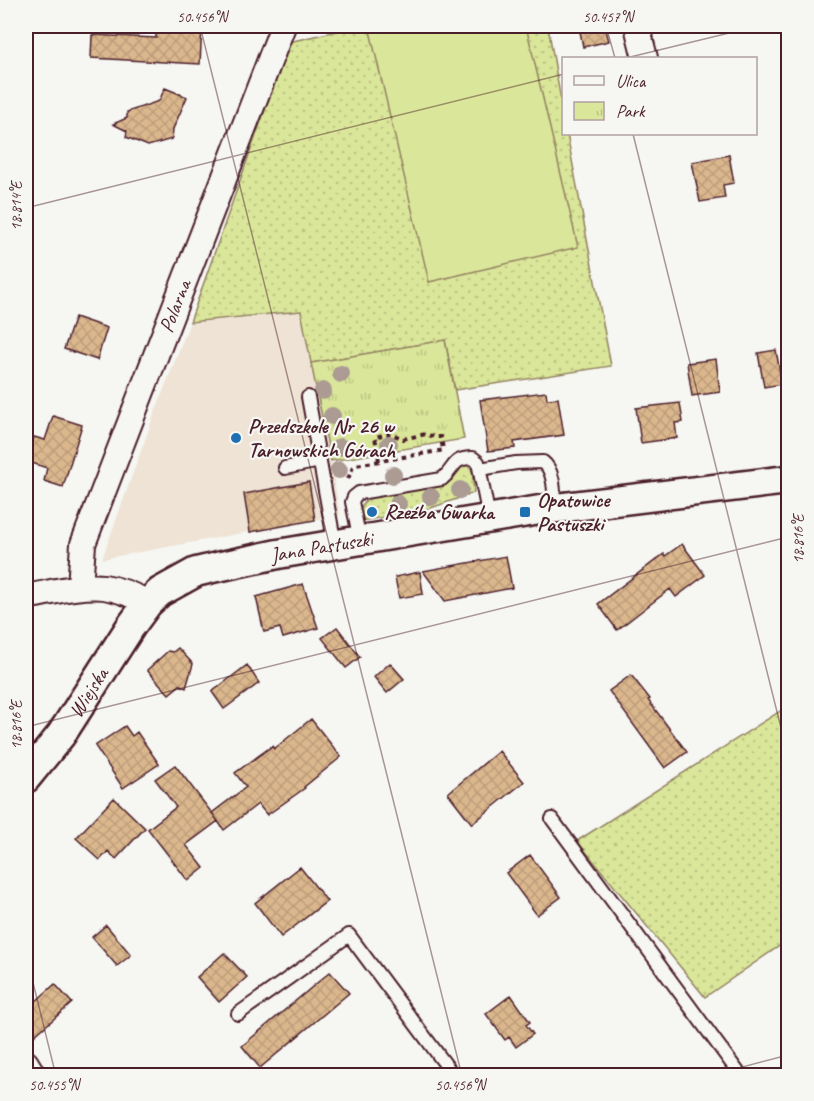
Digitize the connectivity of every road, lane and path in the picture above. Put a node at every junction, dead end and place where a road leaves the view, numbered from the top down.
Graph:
1 (283, 26) edge
2 (637, 26) edge
3 (645, 57) edge
4 (308, 397) dead end
5 (443, 450) dead end
6 (320, 461) junction
7 (379, 461) dead end
8 (285, 468) dead end
9 (480, 469) junction
10 (789, 480) edge
11 (555, 508) junction
12 (489, 518) junction
13 (348, 543) junction
14 (80, 587) junction
15 (26, 597) edge
16 (148, 603) junction
17 (26, 778) edge
18 (552, 819) dead end
19 (238, 1014) dead end
20 (26, 1063) edge
21 (34, 1076) edge
22 (454, 1076) edge
23 (741, 1076) edge

1 - 14 street, Polarna
2 - 3 street
4 - 6 lane
5 - 7 path
6 - 8 lane
6 - 13 lane
9 - 11 lane
9 - 12 lane
9 - 13 lane
10 - 11 street, Jana Pastuszki
11 - 12 street, Jana Pastuszki
12 - 13 street, Jana Pastuszki
13 - 16 street, Jana Pastuszki
14 - 15 street
14 - 16 street
16 - 17 street, Wiejska
18 - 23 lane
19 - 22 lane
20 - 21 street

